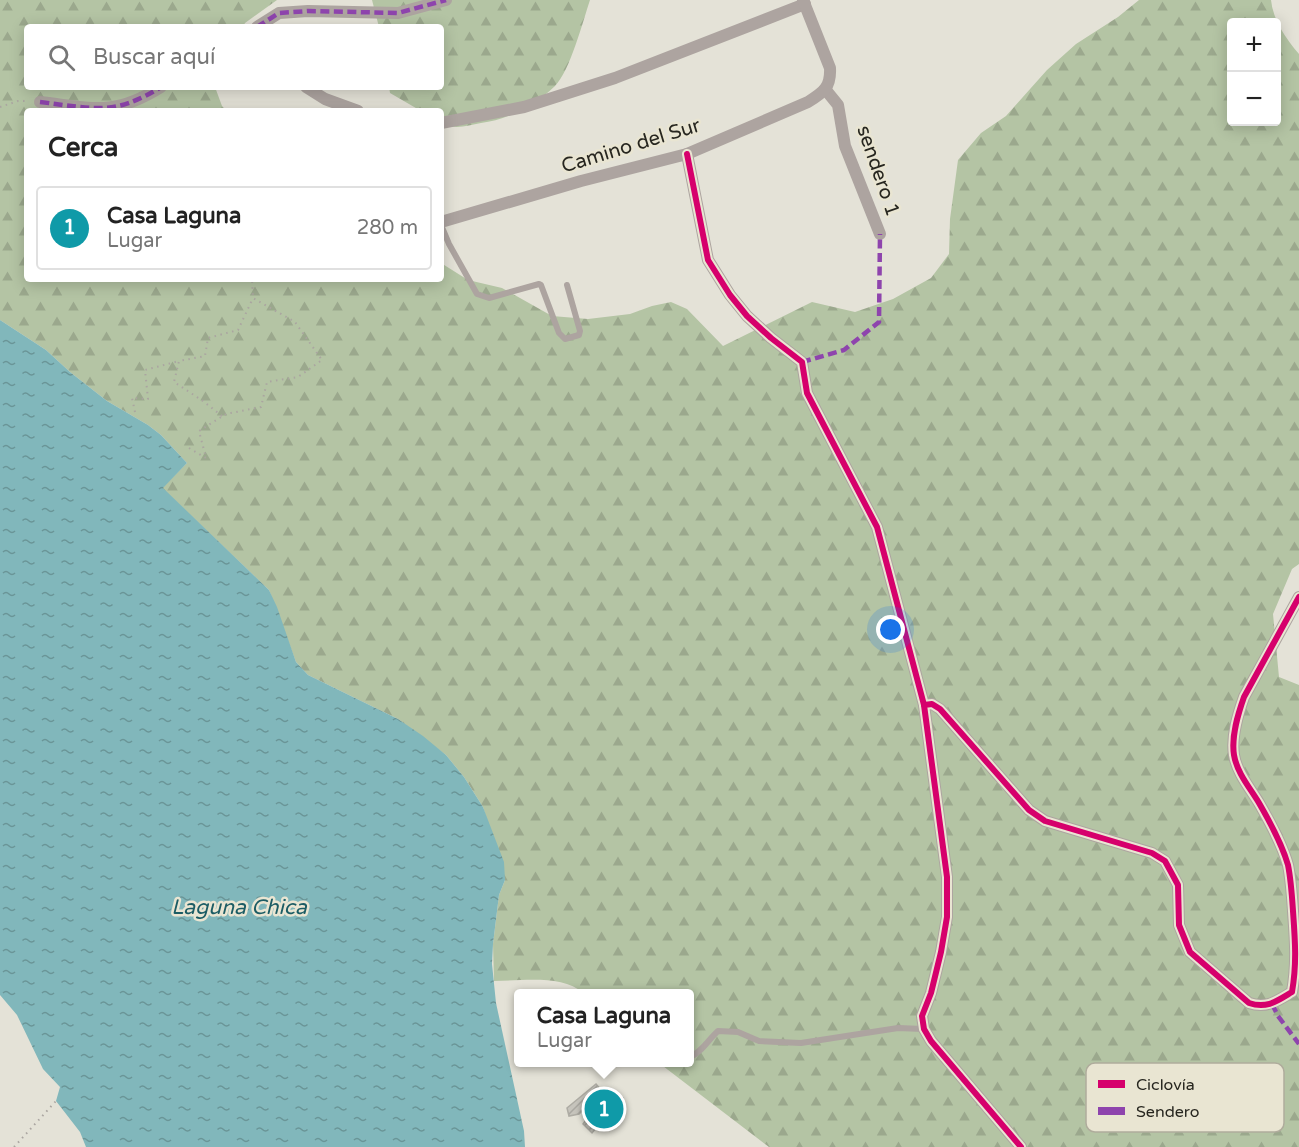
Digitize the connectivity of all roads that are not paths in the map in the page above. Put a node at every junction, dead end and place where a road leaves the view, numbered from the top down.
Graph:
1 (446, 0) edge
2 (804, 2) edge
3 (262, 24) edge
4 (825, 89) junction
5 (156, 90) edge
6 (311, 90) edge
7 (39, 102) road end
8 (91, 108) edge
9 (123, 108) edge
10 (350, 108) edge
11 (444, 122) edge
12 (687, 154) junction
13 (444, 222) edge
14 (444, 231) edge
15 (880, 234) dead end
16 (567, 285) dead end
17 (1299, 597) edge
18 (924, 705) junction
19 (924, 1029) junction
20 (694, 1055) edge
21 (1021, 1147) edge

1 - 3 street
2 - 4 street
2 - 11 street
4 - 12 street, Camino del Sur
4 - 15 street, sendero 1
5 - 9 street
6 - 10 street
7 - 8 street
12 - 13 street, Camino del Sur
12 - 18 street
14 - 16 lane
17 - 18 street
18 - 19 street
19 - 20 lane
19 - 21 street

